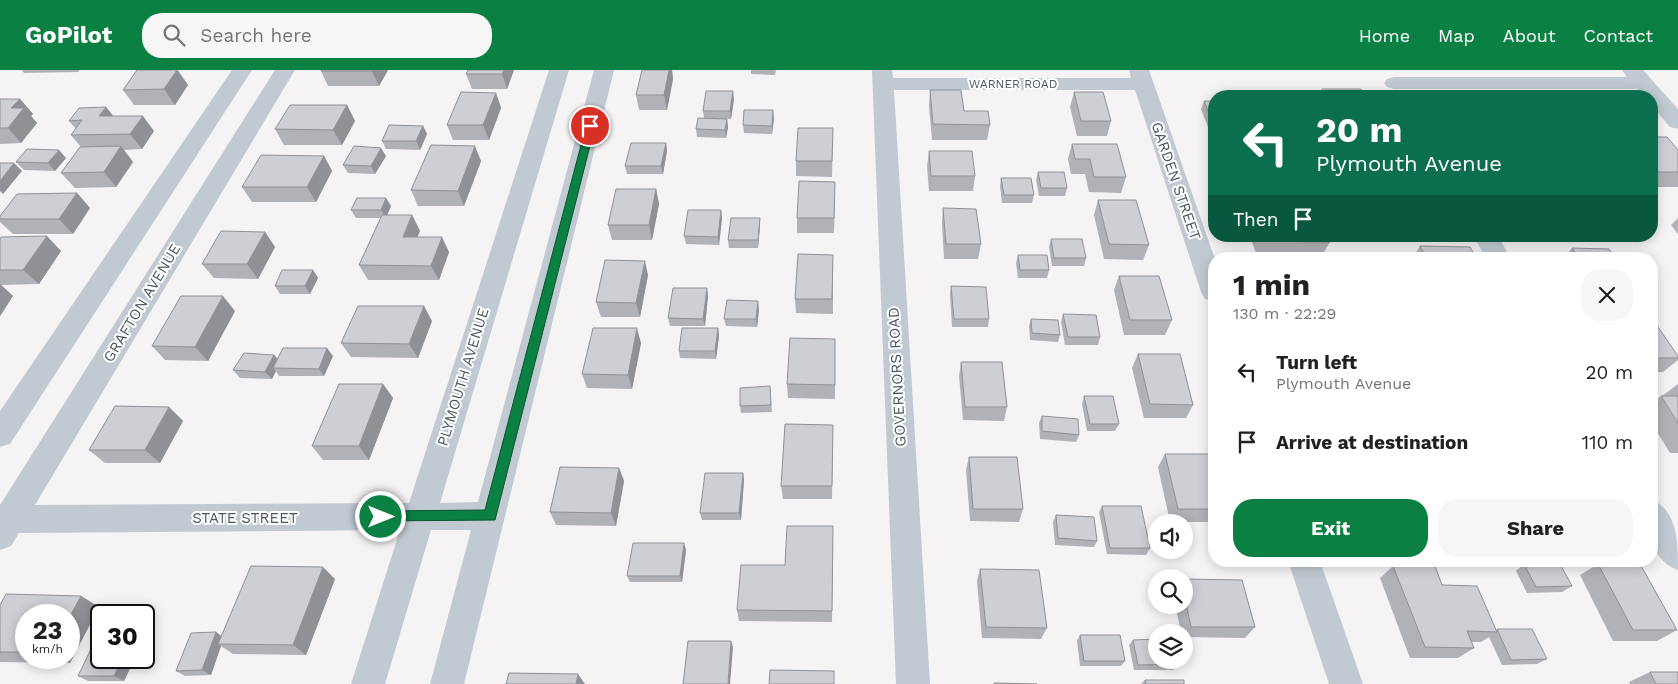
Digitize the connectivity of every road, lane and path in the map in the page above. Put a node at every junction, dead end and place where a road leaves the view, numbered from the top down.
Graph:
1 (242, 70) edge
2 (285, 70) edge
3 (559, 70) edge
4 (604, 70) edge
5 (1638, 76) edge
6 (882, 77) edge
7 (1142, 77) edge
8 (1394, 83) edge
9 (1650, 90) edge
10 (1658, 99) edge
11 (1678, 122) edge
12 (1208, 274) edge
13 (0, 435) edge
14 (490, 516) junction
15 (420, 517) junction
16 (1658, 523) edge
17 (3, 524) edge
18 (1678, 556) edge
19 (1306, 567) edge
20 (368, 684) edge
21 (447, 684) edge
22 (913, 684) edge
23 (1346, 684) edge

1 - 13 street
2 - 17 street, GRAFTON AVENUE
3 - 15 street, PLYMOUTH AVENUE
4 - 14 street
5 - 8 street
5 - 9 street
6 - 7 street, WARNER ROAD
6 - 22 street, GOVERNORS ROAD
7 - 12 street, GARDEN STREET
10 - 11 street
14 - 15 street, STATE STREET
14 - 21 street
15 - 17 street, STATE STREET
15 - 20 street, PLYMOUTH AVENUE
16 - 18 street
19 - 23 street

